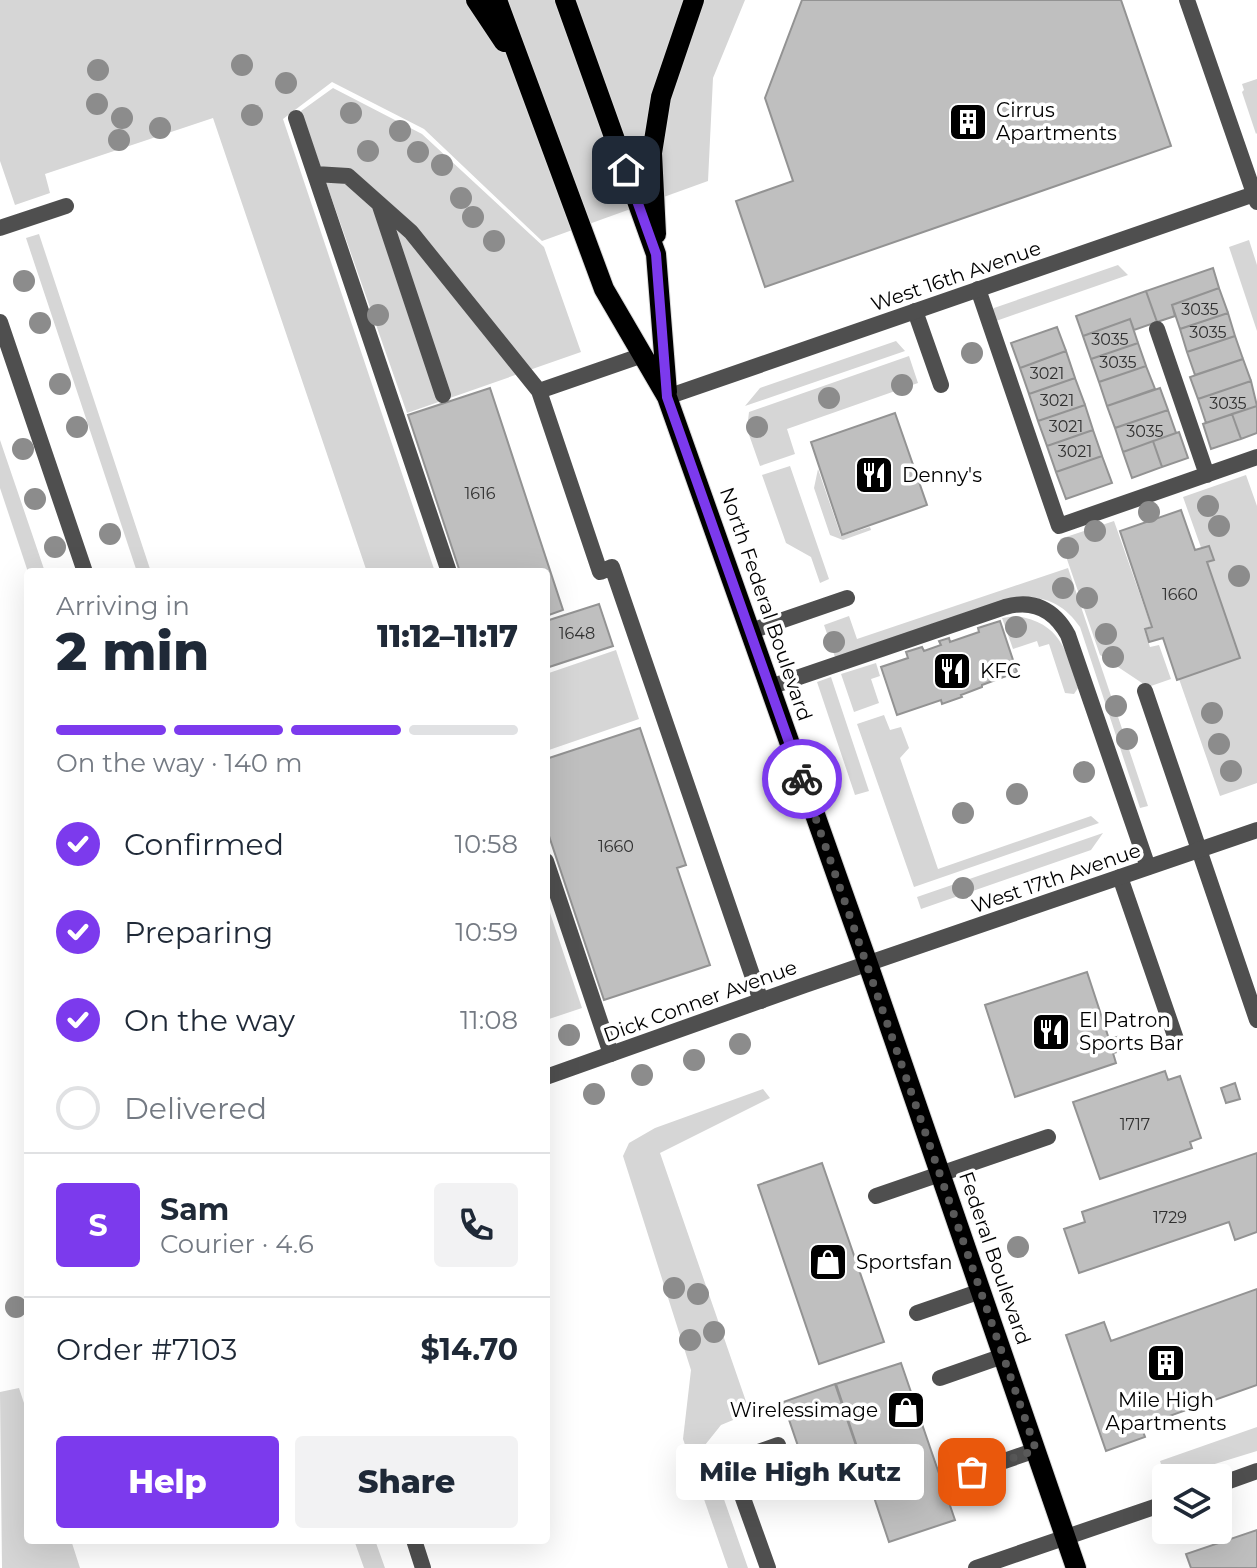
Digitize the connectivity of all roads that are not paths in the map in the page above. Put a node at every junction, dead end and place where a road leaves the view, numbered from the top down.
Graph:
1 (476, 0) edge
2 (497, 0) edge
3 (565, 0) edge
4 (694, 0) edge
5 (1187, 0) edge
6 (524, 72) junction
7 (296, 118) dead end
8 (315, 174) junction
9 (1256, 196) edge
10 (380, 205) junction
11 (66, 206) dead end
12 (0, 228) edge
13 (656, 254) junction
14 (978, 289) junction
15 (915, 311) junction
16 (0, 322) edge
17 (1157, 329) dead end
18 (643, 355) junction
19 (941, 385) dead end
20 (539, 391) junction
21 (443, 395) dead end
22 (667, 397) junction
23 (1257, 457) edge
24 (1207, 475) junction
25 (84, 568) edge
26 (448, 568) edge
27 (847, 598) dead end
28 (751, 631) junction
29 (770, 687) junction
30 (1145, 691) dead end
31 (1257, 830) edge
32 (1199, 850) junction
33 (1148, 867) junction
34 (550, 873) edge
35 (1120, 877) junction
36 (868, 964) junction
37 (761, 1001) junction
38 (1257, 1020) edge
39 (1176, 1039) dead end
40 (611, 1054) junction
41 (550, 1076) edge
42 (1048, 1137) dead end
43 (941, 1174) junction
44 (876, 1196) dead end
45 (981, 1291) junction
46 (917, 1313) dead end
47 (1003, 1356) junction
48 (940, 1378) dead end
49 (778, 1445) dead end
50 (1036, 1450) junction
51 (1257, 1471) edge
52 (972, 1472) dead end
53 (1232, 1480) edge
54 (1152, 1508) edge
55 (1066, 1537) junction
56 (415, 1544) edge
57 (423, 1568) edge
58 (768, 1568) edge
59 (976, 1568) edge
60 (1076, 1568) edge

1 - 6 main road
2 - 6 main road, North Federal Boulevard
3 - 13 main road, North Federal Boulevard
4 - 13 main road
5 - 9 street
6 - 18 main road, North Federal Boulevard
7 - 8 street
8 - 10 street
8 - 26 street
9 - 14 street, West 16th Avenue
10 - 20 street
10 - 21 street
11 - 12 street
13 - 22 main road, North Federal Boulevard
14 - 15 street, West 16th Avenue
14 - 24 street
15 - 19 street
15 - 22 street, West 16th Avenue
16 - 25 street
17 - 24 street
18 - 20 street
18 - 22 main road, North Federal Boulevard
20 - 37 street
22 - 28 main road, North Federal Boulevard
23 - 24 street
27 - 28 street
28 - 29 main road, North Federal Boulevard
29 - 33 street
29 - 36 main road, North Federal Boulevard
30 - 32 street
31 - 32 street, West 17th Avenue
32 - 33 street, West 17th Avenue
32 - 38 street
33 - 35 street, West 17th Avenue
34 - 40 street
35 - 36 street, West 17th Avenue
35 - 39 street
36 - 37 street, Dick Conner Avenue
36 - 43 main road, Federal Boulevard
37 - 40 street, Dick Conner Avenue
40 - 41 street, Dick Conner Avenue
42 - 43 street
43 - 44 street
43 - 45 main road, Federal Boulevard
45 - 46 street
45 - 47 main road, Federal Boulevard
47 - 48 street
47 - 50 main road, Federal Boulevard
49 - 58 street
50 - 52 street
50 - 55 main road, Federal Boulevard
51 - 53 street
54 - 55 street
55 - 59 street
55 - 60 main road, Federal Boulevard
56 - 57 street

